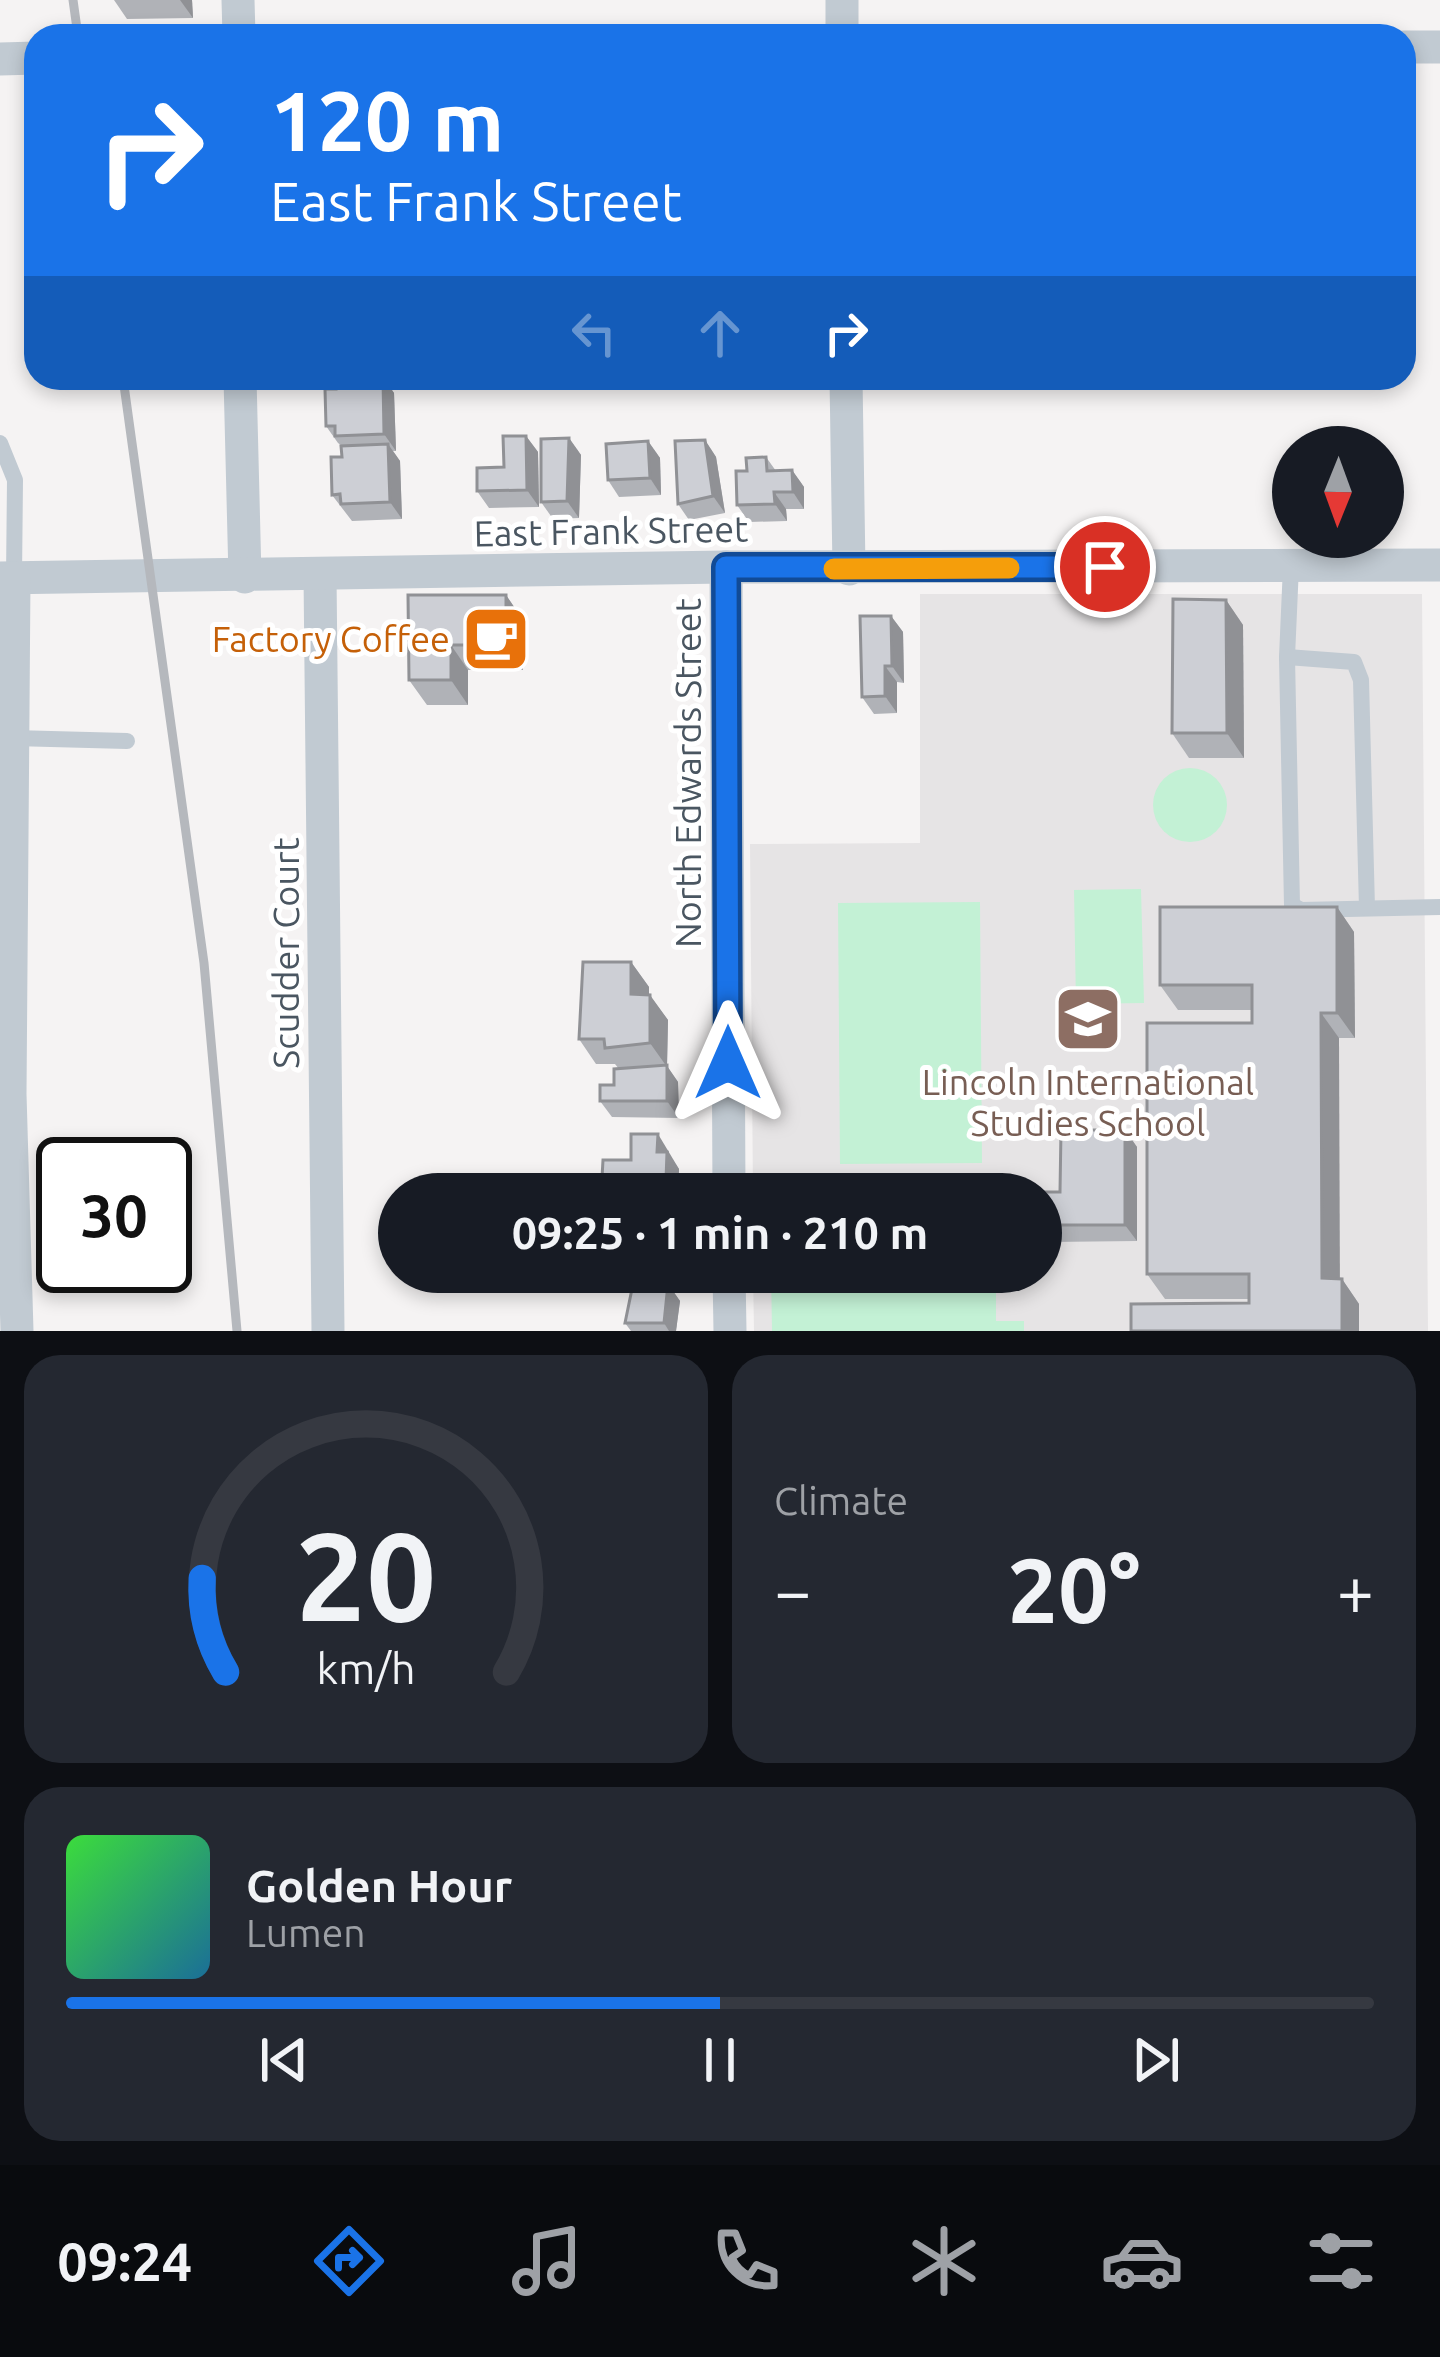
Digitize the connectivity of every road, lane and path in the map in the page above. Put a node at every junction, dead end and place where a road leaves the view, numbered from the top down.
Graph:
1 (240, 390) edge
2 (846, 390) edge
3 (0, 442) edge
4 (1440, 565) edge
5 (1291, 566) junction
6 (726, 567) junction
7 (849, 569) junction
8 (320, 575) junction
9 (244, 577) junction
10 (7, 578) edge
11 (1287, 657) junction
12 (13, 738) junction
13 (127, 741) dead end
14 (1440, 907) edge
15 (1366, 908) junction
16 (5, 1094) edge
17 (729, 1173) edge
18 (729, 1293) edge
19 (16, 1331) edge
20 (328, 1331) edge
21 (730, 1331) edge

1 - 9 street
2 - 7 street
3 - 10 lane
4 - 5 street, East Frank Street
5 - 7 street, East Frank Street
5 - 11 lane
6 - 7 street, East Frank Street
6 - 8 street, East Frank Street
6 - 17 street, North Edwards Street
8 - 9 street, East Frank Street
8 - 20 street, Scudder Court
9 - 10 street, East Frank Street
10 - 12 street
11 - 15 lane
11 - 15 lane
12 - 13 lane
12 - 16 street
14 - 15 lane
16 - 19 street
18 - 21 street

